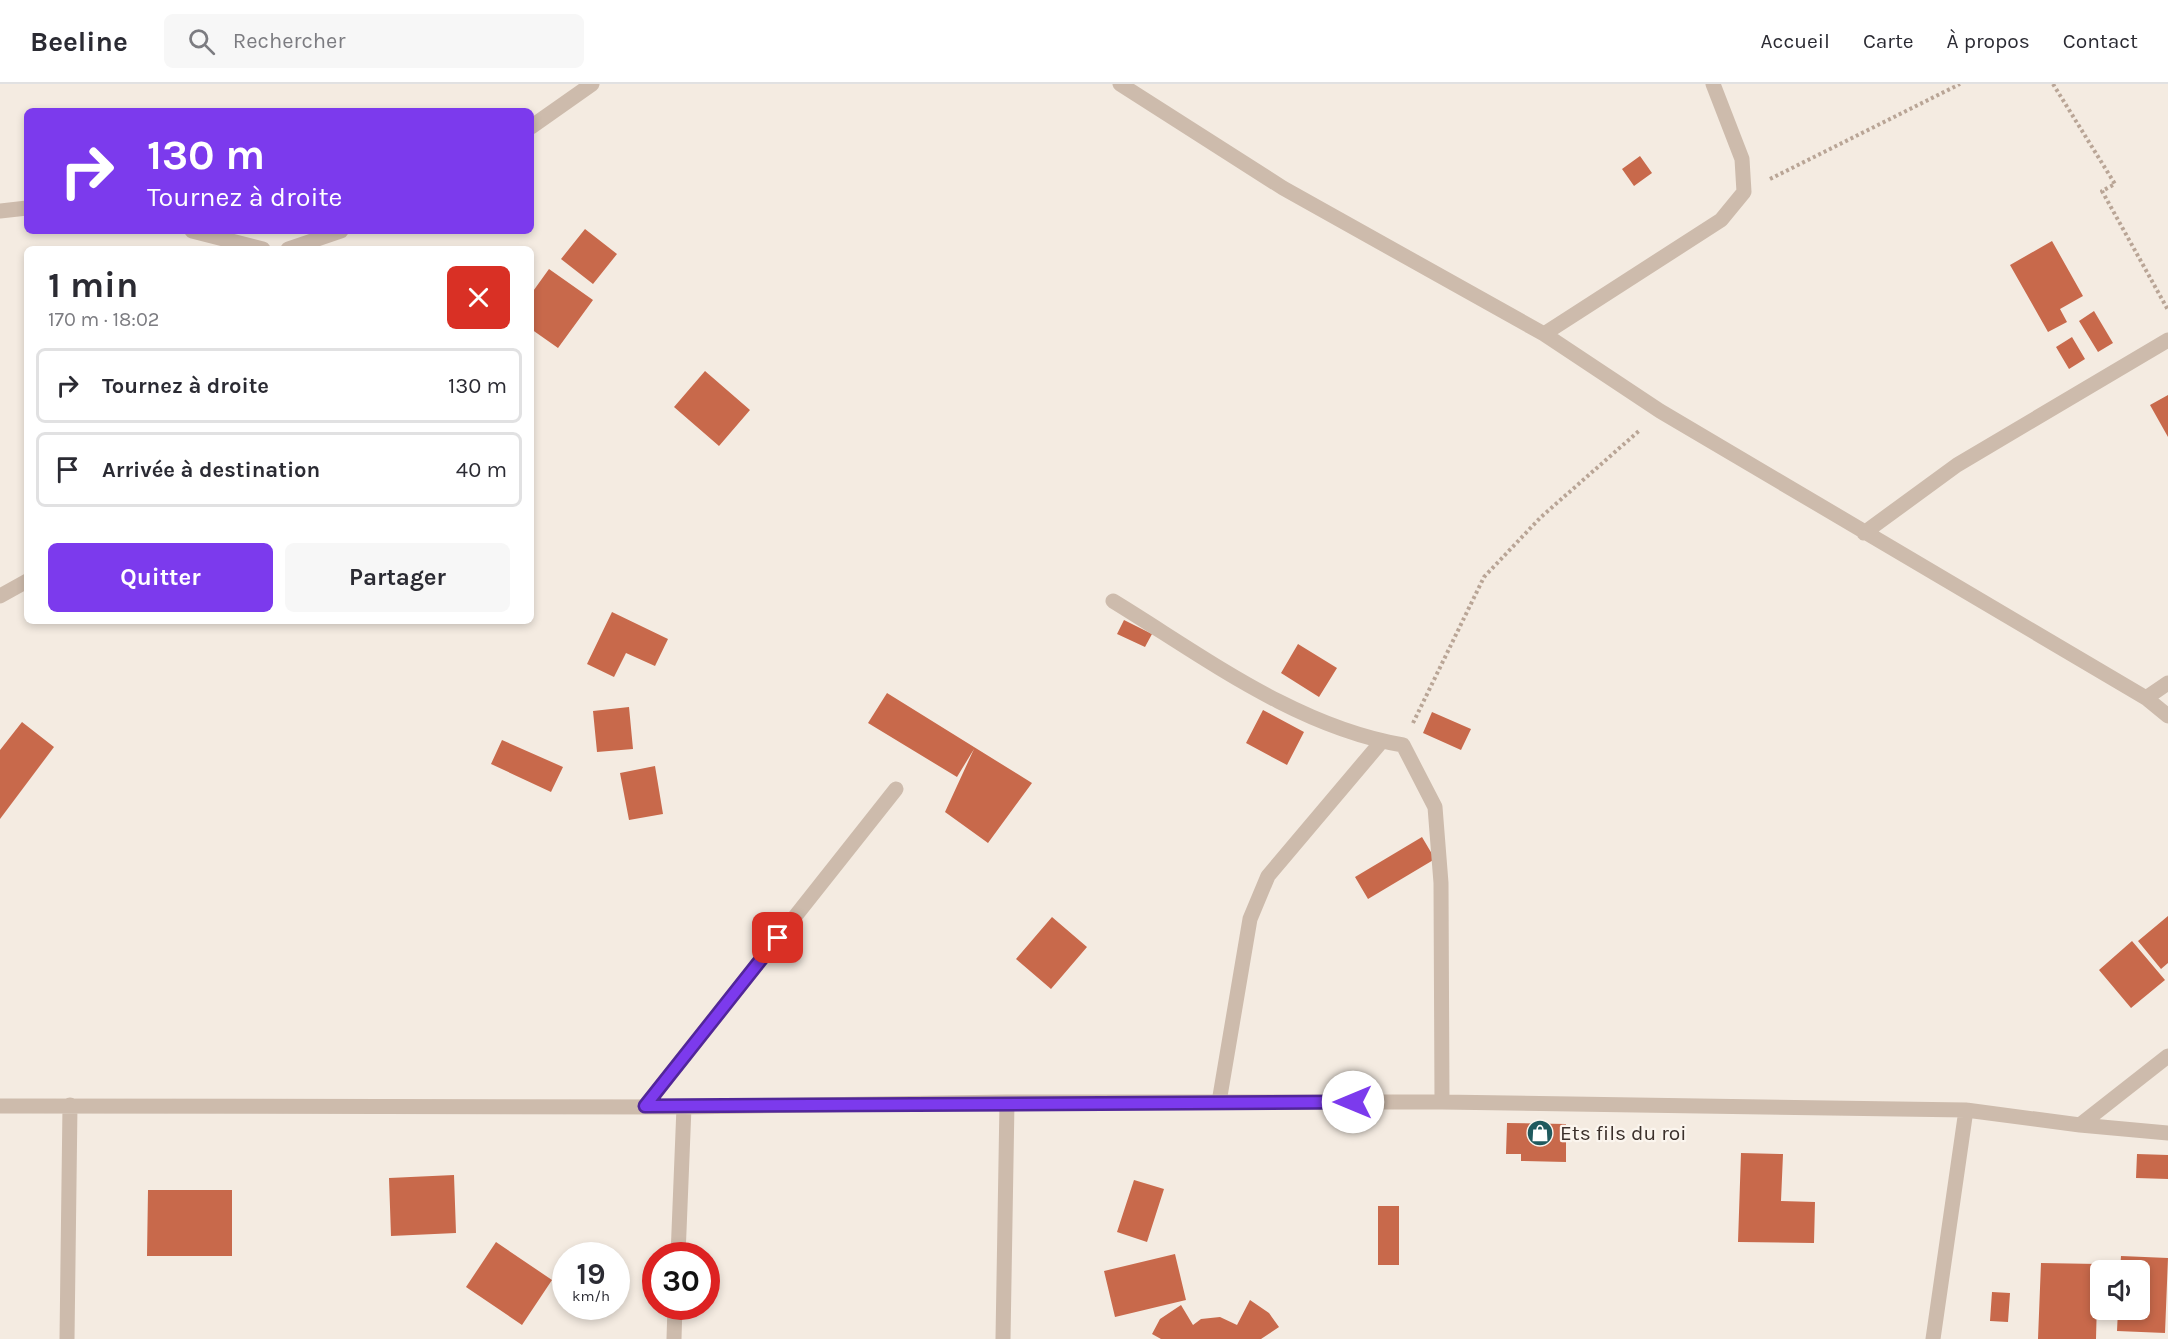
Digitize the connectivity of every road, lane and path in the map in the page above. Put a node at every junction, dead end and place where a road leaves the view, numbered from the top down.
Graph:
1 (592, 84) edge
2 (1120, 84) edge
3 (1713, 84) edge
4 (1960, 84) edge
5 (2053, 84) edge
6 (534, 125) edge
7 (1744, 192) junction
8 (24, 208) edge
9 (0, 211) edge
10 (204, 234) edge
11 (332, 234) edge
12 (251, 246) edge
13 (297, 246) edge
14 (2168, 310) edge
15 (1544, 334) junction
16 (2168, 340) edge
17 (1660, 411) junction
18 (1864, 533) junction
19 (24, 584) edge
20 (0, 596) edge
21 (1113, 601) dead end
22 (2168, 683) edge
23 (2146, 698) junction
24 (2168, 716) edge
25 (1382, 741) junction
26 (1403, 745) junction
27 (896, 789) dead end
28 (2168, 1056) edge
29 (1007, 1102) junction
30 (1219, 1102) junction
31 (1442, 1102) junction
32 (70, 1105) junction
33 (0, 1106) edge
34 (645, 1106) junction
35 (684, 1107) junction
36 (1966, 1110) junction
37 (2080, 1125) junction
38 (2168, 1133) edge
39 (679, 1242) edge
40 (675, 1320) edge
41 (67, 1339) edge
42 (674, 1339) edge
43 (1003, 1339) edge
44 (1933, 1339) edge

1 - 6 street
2 - 15 street
3 - 7 street
4 - 7 path
5 - 14 path
7 - 15 street
8 - 9 street
10 - 12 street
11 - 13 street
15 - 17 street
16 - 18 street
17 - 18 street
17 - 26 path
18 - 23 street
19 - 20 street
21 - 25 street
22 - 23 street
23 - 24 street
25 - 26 street
25 - 30 street
26 - 31 street
27 - 34 street
28 - 37 street
29 - 30 street
29 - 35 street
29 - 43 street
30 - 31 street
31 - 36 street
32 - 33 street
32 - 34 street
32 - 41 street
34 - 35 street
35 - 39 street
36 - 37 street
36 - 44 street
37 - 38 street
40 - 42 street

